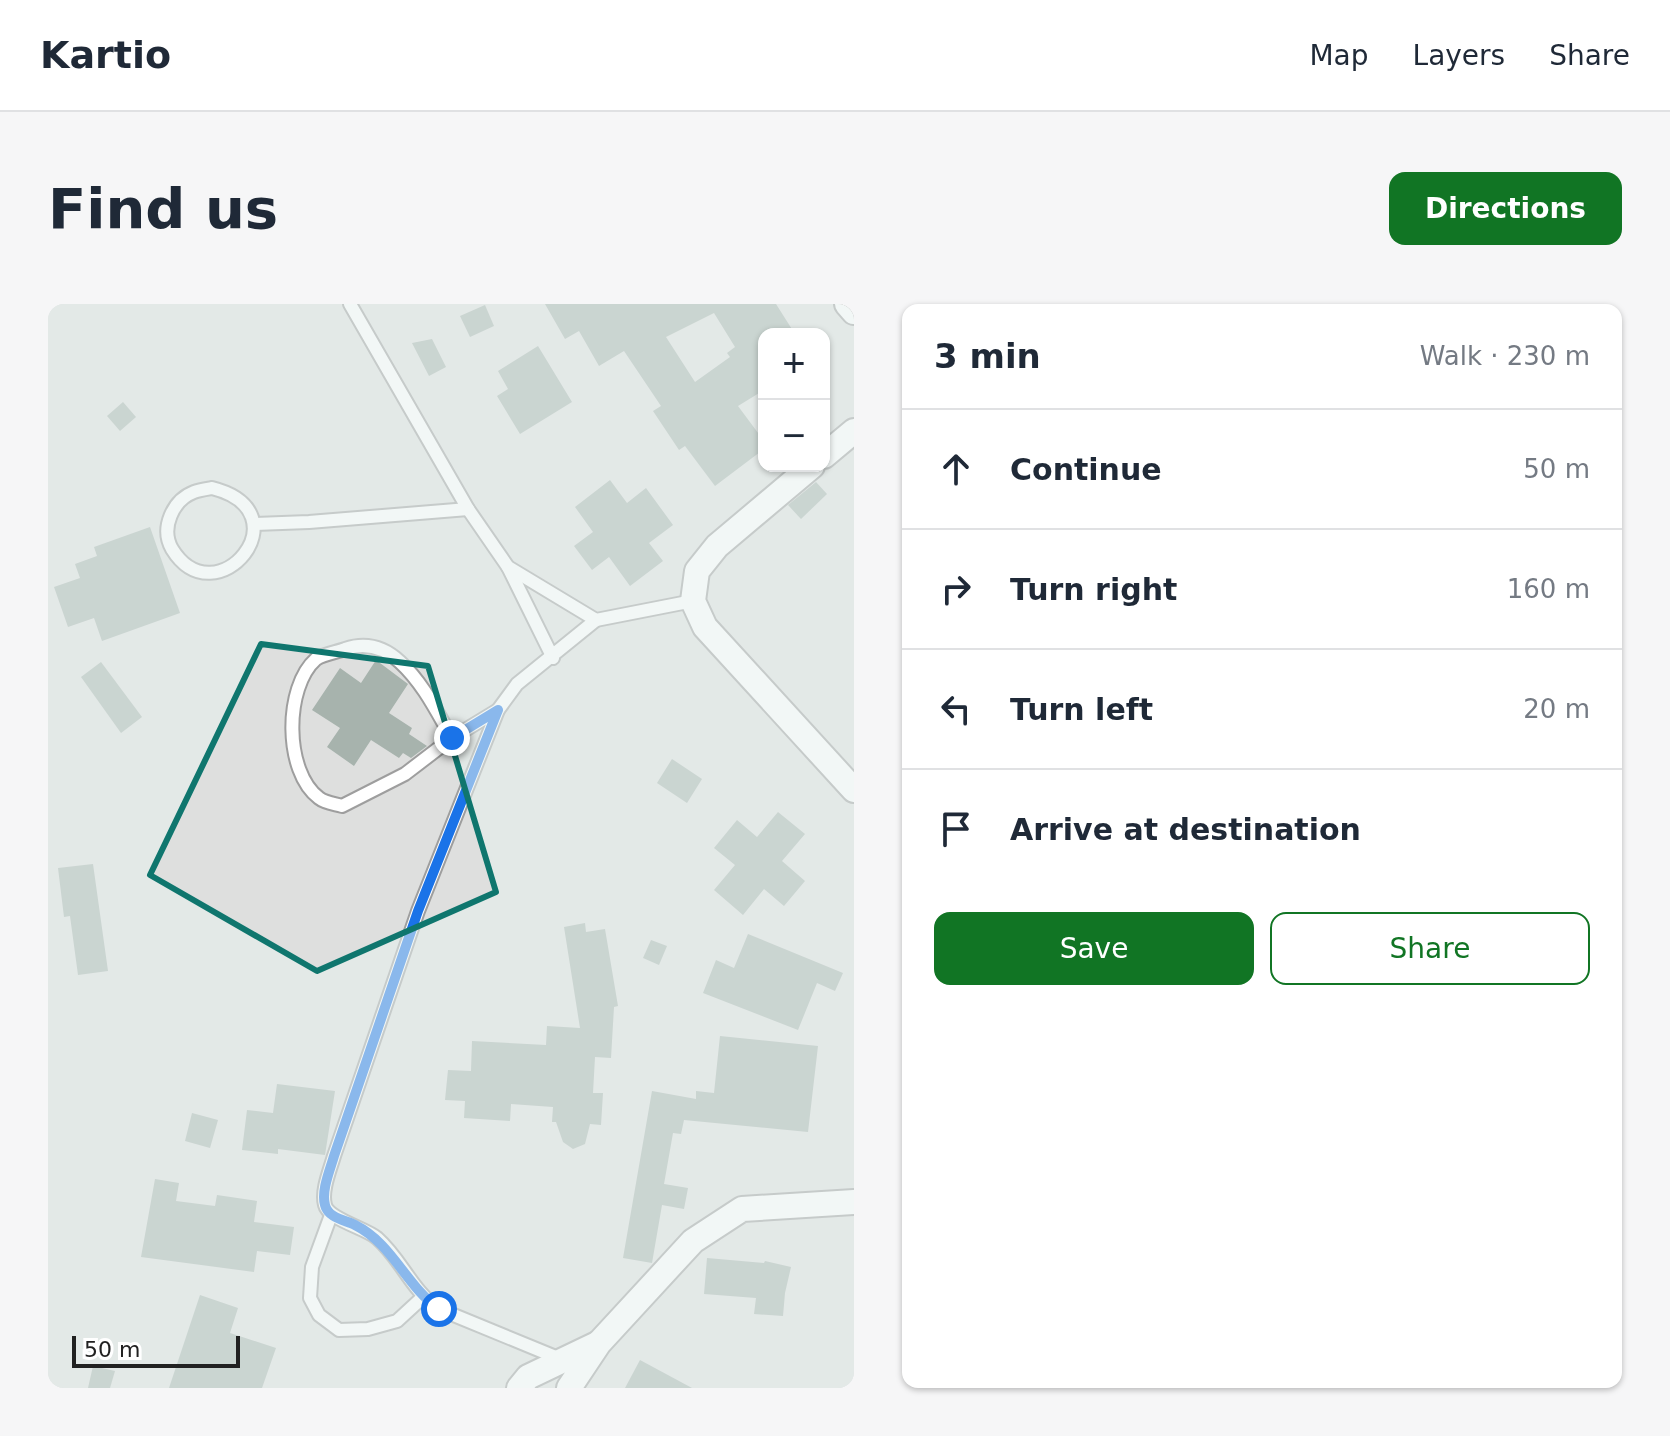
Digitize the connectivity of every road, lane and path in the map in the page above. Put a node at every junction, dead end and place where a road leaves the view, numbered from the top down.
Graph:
1 (350, 304) edge
2 (847, 304) edge
3 (854, 312) edge
4 (854, 431) edge
5 (830, 451) edge
6 (805, 472) edge
7 (468, 509) junction
8 (255, 524) junction
9 (508, 567) junction
10 (693, 601) junction
11 (596, 620) junction
12 (553, 658) junction
13 (498, 710) junction
14 (452, 738) junction
15 (854, 790) edge
16 (854, 1202) edge
17 (331, 1215) junction
18 (422, 1298) junction
19 (599, 1343) junction
20 (563, 1360) junction
21 (519, 1388) edge
22 (569, 1388) edge

1 - 7 lane
2 - 3 street
4 - 5 street
6 - 10 street
7 - 8 lane
7 - 9 lane
8 - 8 lane
9 - 11 lane
9 - 12 lane
10 - 11 lane
10 - 15 street
11 - 12 lane
12 - 13 lane
13 - 14 lane
13 - 17 lane
14 - 14 lane
16 - 19 street
17 - 18 lane
17 - 18 lane
18 - 20 lane
19 - 20 street
19 - 22 street
20 - 21 street

